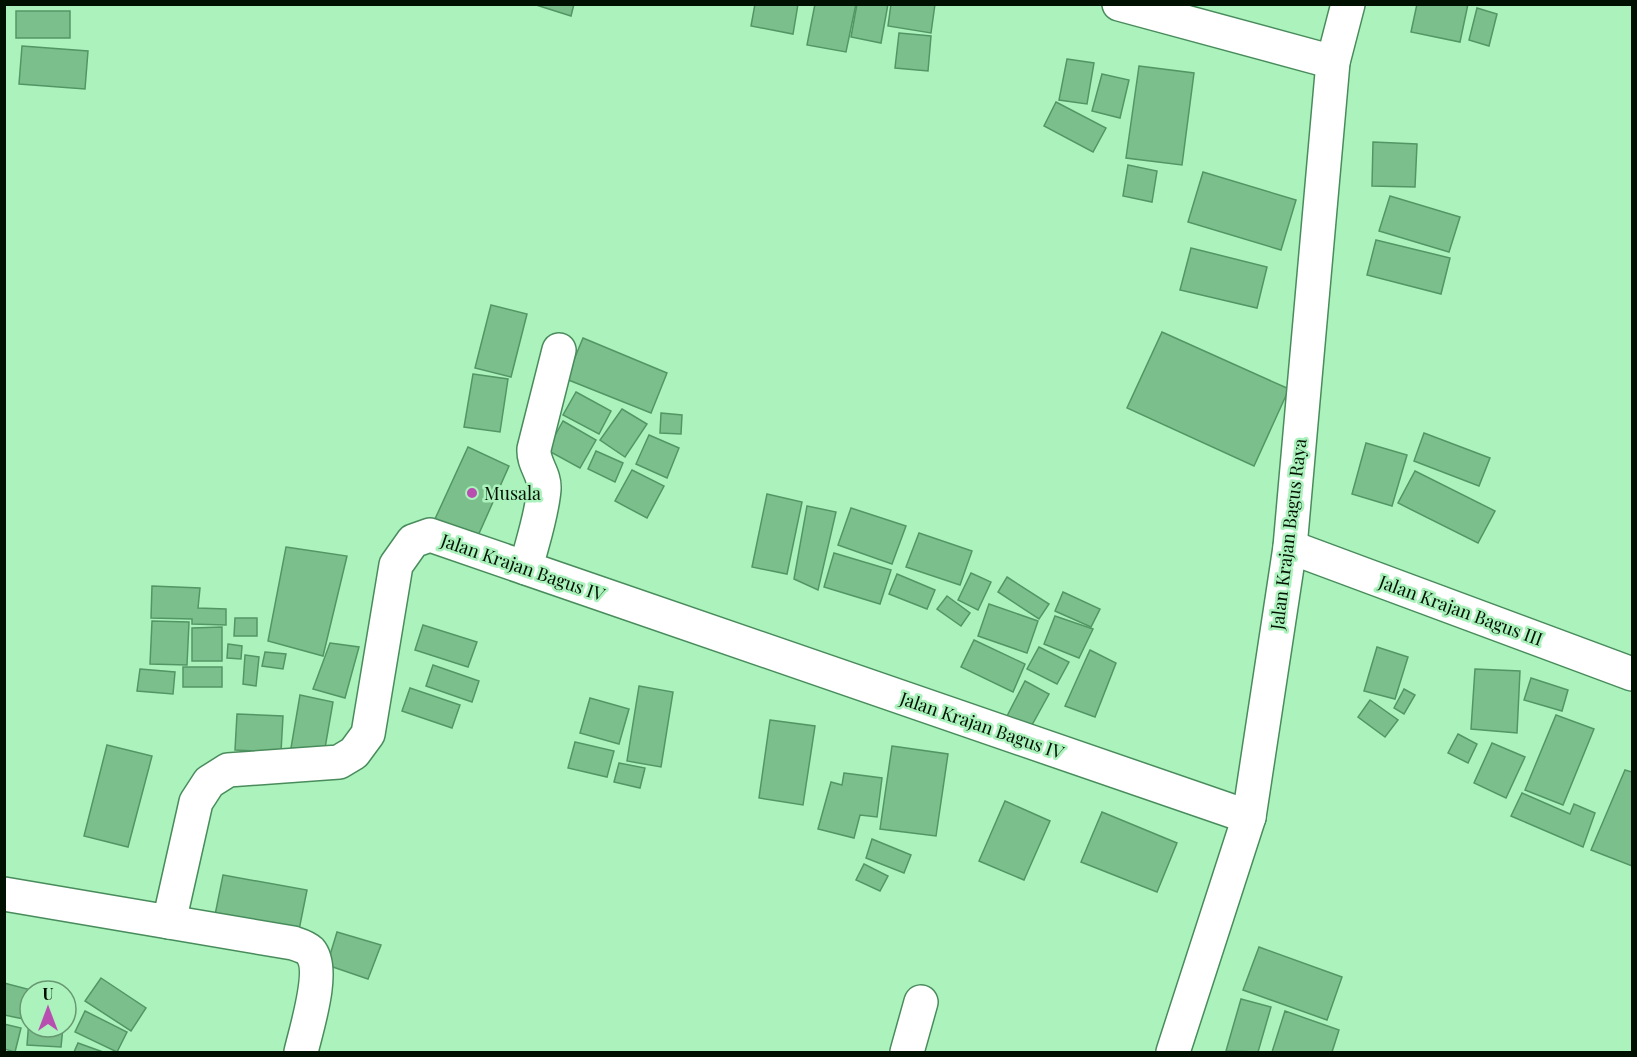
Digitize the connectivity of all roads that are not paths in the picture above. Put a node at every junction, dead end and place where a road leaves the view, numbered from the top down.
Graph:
1 (1119, 4) edge
2 (1348, 4) edge
3 (1333, 62) junction
4 (559, 350) dead end
5 (1290, 547) junction
6 (526, 568) junction
7 (1632, 674) edge
8 (1249, 817) junction
9 (4, 894) edge
10 (169, 921) junction
11 (921, 1002) dead end
12 (301, 1053) edge
13 (907, 1053) edge
14 (1173, 1053) edge

1 - 3 street
2 - 3 street, Jalan Krajan Bagus Raya
3 - 5 street, Jalan Krajan Bagus Raya
4 - 6 street
5 - 7 street, Jalan Krajan Bagus III
5 - 8 street, Jalan Krajan Bagus Raya
6 - 8 street, Jalan Krajan Bagus IV
6 - 10 street, Jalan Krajan Bagus IV
8 - 14 street, Jalan Krajan Bagus Raya
9 - 10 street
10 - 12 street
11 - 13 street

